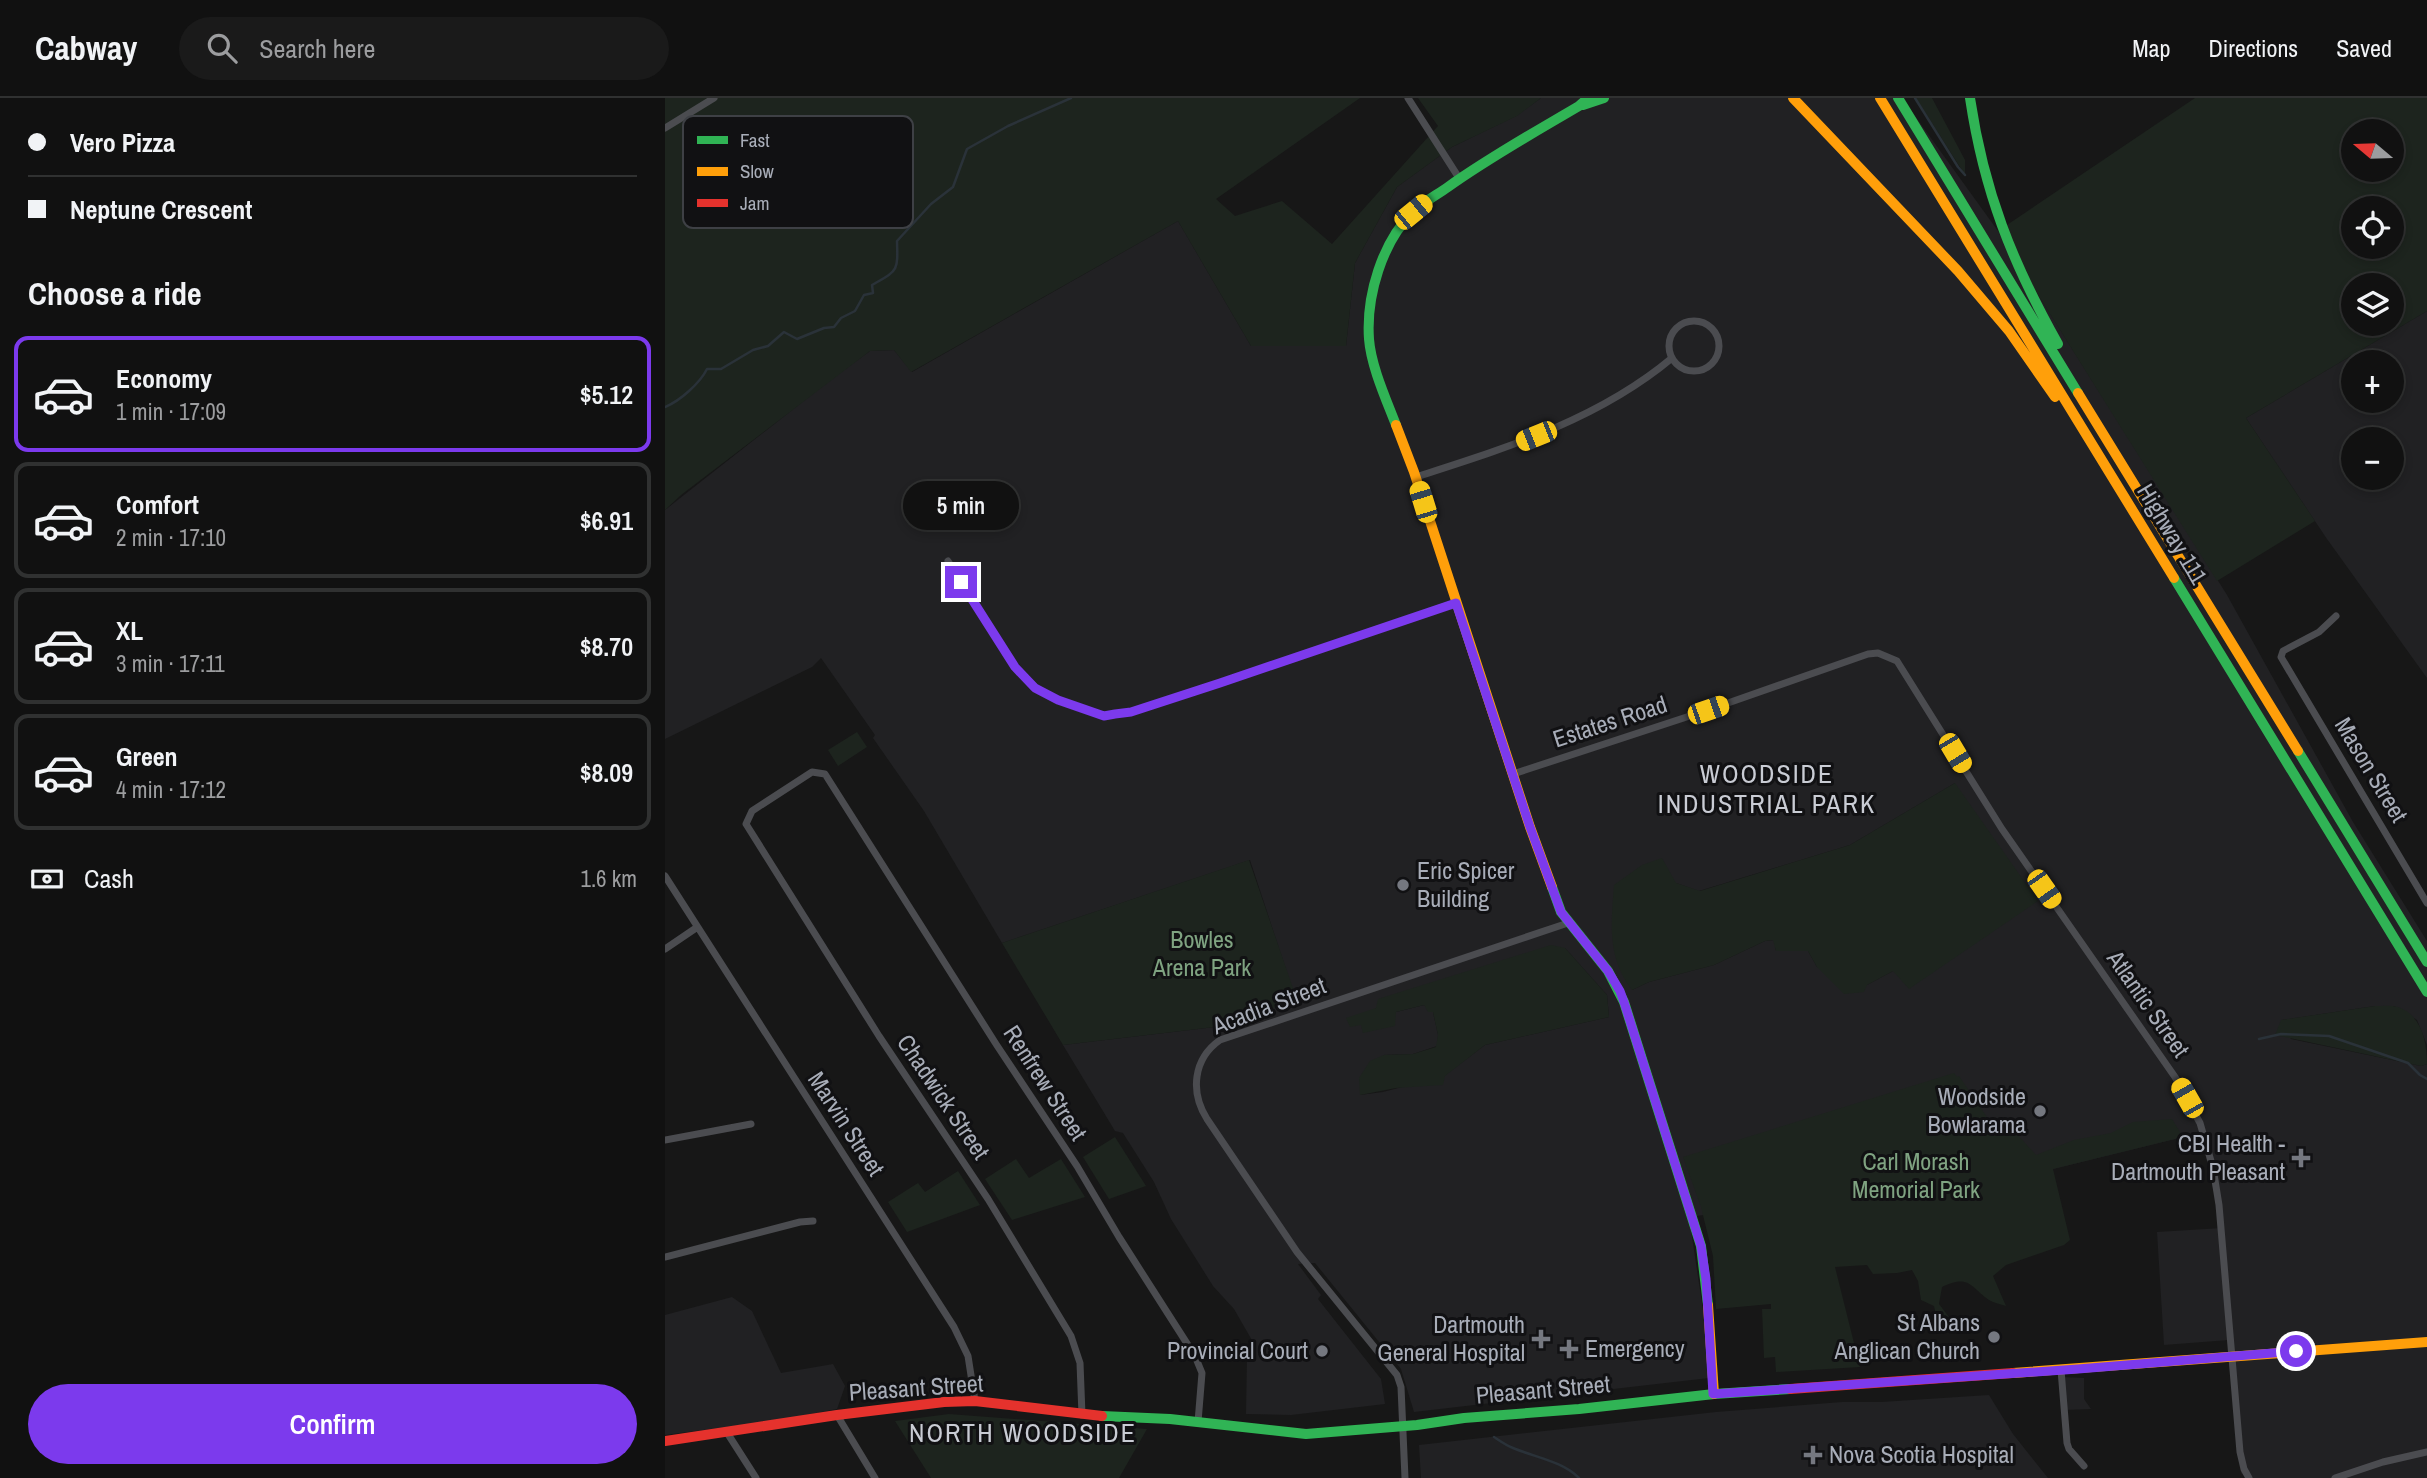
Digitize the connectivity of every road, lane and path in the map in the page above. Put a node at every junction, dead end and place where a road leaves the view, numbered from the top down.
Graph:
1 (714, 98) edge
2 (1409, 98) edge
3 (1588, 98) edge
4 (1604, 98) edge
5 (1793, 98) edge
6 (1880, 98) edge
7 (1898, 98) edge
8 (1970, 98) edge
9 (1579, 106) junction
10 (685, 116) edge
11 (683, 117) edge
12 (665, 128) edge
13 (1459, 178) junction
14 (1672, 358) junction
15 (1416, 477) junction
16 (2116, 483) junction
17 (948, 561) dead end
18 (2181, 561) junction
19 (1456, 603) junction
20 (2336, 616) dead end
21 (1878, 653) joint
22 (825, 774) joint
23 (1513, 775) junction
24 (665, 876) edge
25 (2427, 903) edge
26 (1568, 923) junction
27 (696, 928) junction
28 (665, 949) edge
29 (2427, 962) edge
30 (2427, 992) edge
31 (751, 1124) dead end
32 (665, 1140) edge
33 (813, 1221) dead end
34 (665, 1257) edge
35 (2427, 1342) edge
36 (2232, 1356) junction
37 (2061, 1370) junction
38 (1713, 1394) junction
39 (975, 1401) junction
40 (1082, 1415) junction
41 (837, 1416) junction
42 (1198, 1422) junction
43 (1402, 1426) junction
44 (726, 1431) junction
45 (665, 1441) edge
46 (2427, 1452) edge
47 (2084, 1466) dead end
48 (756, 1478) edge
49 (875, 1478) edge
50 (1405, 1478) edge
51 (2249, 1478) edge
52 (2335, 1478) edge

1 - 10 street
2 - 13 street
3 - 9 main road
4 - 9 main road
5 - 16 main road
6 - 16 main road, Highway 111
7 - 18 main road, Highway 111
8 - 18 main road
9 - 13 main road
11 - 12 street
13 - 15 main road
14 - 14 street
14 - 15 street
15 - 19 main road
16 - 30 main road, Highway 111
17 - 19 street
18 - 29 main road, Highway 111
19 - 23 main road
20 - 25 street, Mason Street
21 - 23 street, Estates Road
21 - 36 street, Atlantic Street
22 - 40 street, Chadwick Street
22 - 42 street, Renfrew Street
23 - 26 main road
24 - 27 street, Marvin Street
26 - 38 main road
26 - 43 street, Acadia Street
27 - 28 street
27 - 39 street, Marvin Street
31 - 32 street
33 - 34 street
35 - 36 main road, Pleasant Street
36 - 37 main road, Pleasant Street
36 - 51 street, Atlantic Street
37 - 38 main road, Pleasant Street
37 - 47 street
38 - 43 main road, Pleasant Street
39 - 40 main road, Pleasant Street
39 - 41 main road, Pleasant Street
40 - 42 main road, Pleasant Street
41 - 44 main road, Pleasant Street
41 - 49 street
42 - 43 main road, Pleasant Street
43 - 50 street, Acadia Street
44 - 45 main road, Pleasant Street
44 - 48 street
46 - 52 street

